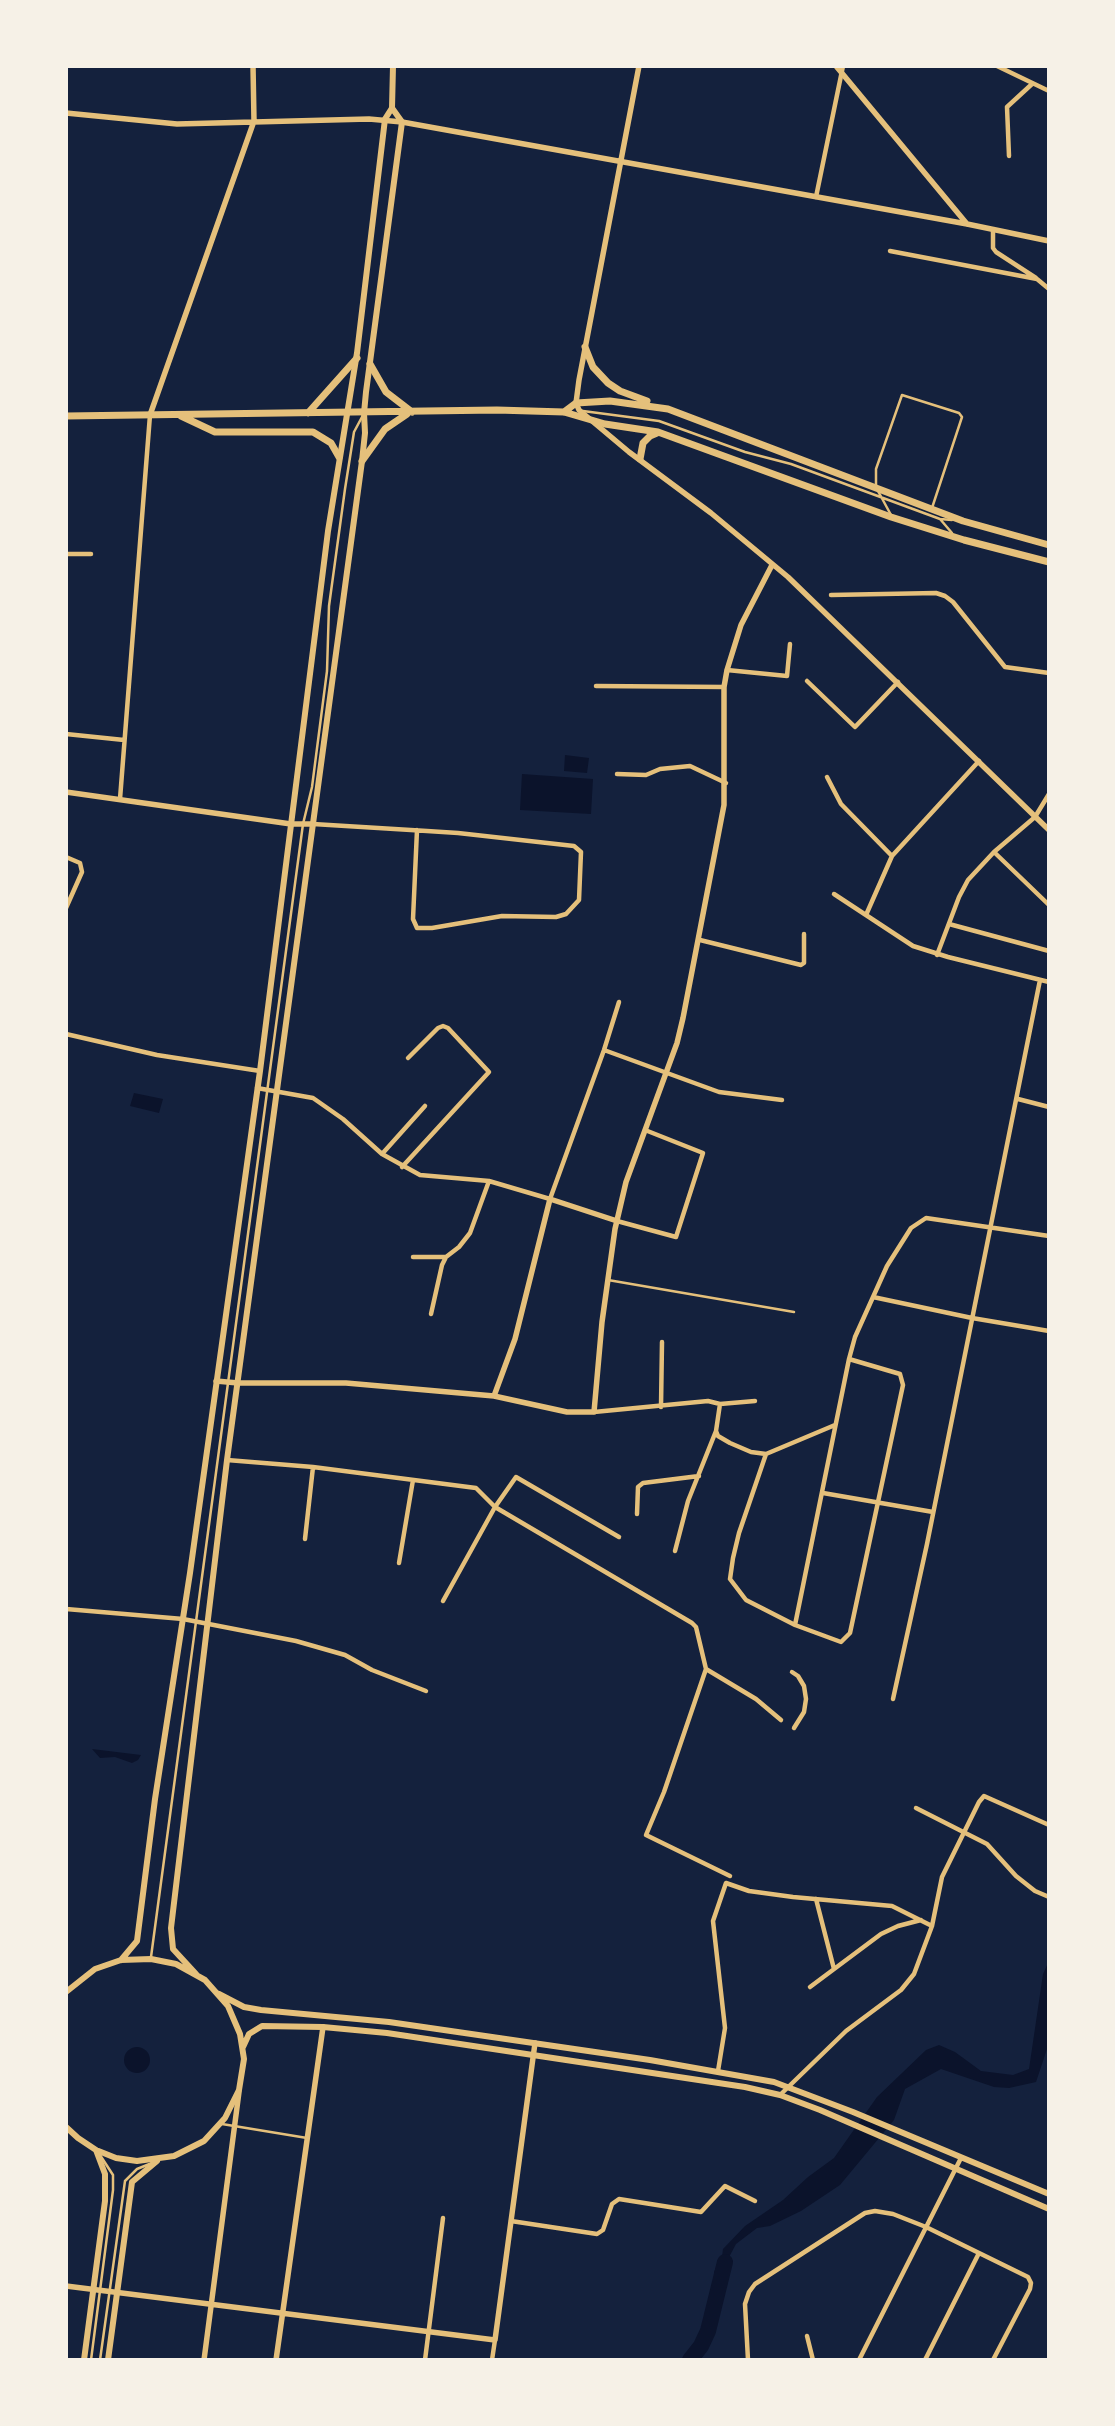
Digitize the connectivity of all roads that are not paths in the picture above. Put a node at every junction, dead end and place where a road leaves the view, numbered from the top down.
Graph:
1 (253, 66) edge
2 (393, 66) edge
3 (639, 66) edge
4 (836, 66) edge
5 (997, 66) edge
6 (843, 70) edge
7 (1032, 84) junction
8 (1049, 91) edge
9 (392, 108) junction
10 (66, 113) edge
11 (385, 119) junction
12 (254, 122) junction
13 (402, 122) junction
14 (1009, 156) dead end
15 (621, 162) junction
16 (816, 197) junction
17 (968, 224) junction
18 (993, 230) junction
19 (1049, 241) edge
20 (890, 252) dead end
21 (1037, 279) junction
22 (1049, 289) edge
23 (585, 347) junction
24 (357, 358) junction
25 (370, 364) junction
26 (576, 403) junction
27 (668, 409) junction
28 (579, 410) junction
29 (364, 412) junction
30 (411, 412) junction
31 (564, 412) junction
32 (308, 413) junction
33 (346, 413) junction
34 (179, 414) junction
35 (150, 415) junction
36 (66, 416) edge
37 (588, 420) junction
38 (658, 432) junction
39 (339, 457) junction
40 (640, 459) junction
41 (362, 461) junction
42 (876, 488) junction
43 (881, 498) junction
44 (931, 509) junction
45 (891, 517) junction
46 (940, 519) junction
47 (963, 521) junction
48 (955, 537) junction
49 (1049, 545) edge
50 (66, 554) edge
51 (91, 554) dead end
52 (1049, 562) edge
53 (772, 564) junction
54 (831, 595) dead end
55 (790, 644) dead end
56 (727, 670) junction
57 (1049, 673) edge
58 (807, 682) dead end
59 (898, 682) junction
60 (596, 686) dead end
61 (724, 687) junction
62 (66, 734) edge
63 (124, 740) junction
64 (979, 761) junction
65 (618, 774) dead end
66 (827, 777) dead end
67 (726, 783) junction
68 (66, 792) edge
69 (1049, 794) edge
70 (120, 799) junction
71 (1035, 818) junction
72 (290, 824) junction
73 (304, 824) junction
74 (313, 824) junction
75 (417, 830) junction
76 (1049, 830) edge
77 (994, 852) junction
78 (892, 856) junction
79 (66, 857) edge
80 (834, 894) dead end
81 (1049, 905) edge
82 (66, 908) edge
83 (866, 915) junction
84 (949, 924) junction
85 (804, 934) dead end
86 (700, 940) junction
87 (1049, 951) edge
88 (937, 954) junction
89 (1040, 980) junction
90 (1049, 982) edge
91 (619, 1002) dead end
92 (66, 1034) edge
93 (604, 1050) junction
94 (408, 1058) dead end
95 (260, 1071) junction
96 (666, 1072) junction
97 (258, 1088) junction
98 (267, 1089) junction
99 (277, 1090) junction
100 (1018, 1099) junction
101 (782, 1100) dead end
102 (425, 1106) dead end
103 (1049, 1107) edge
104 (645, 1130) junction
105 (382, 1154) junction
106 (402, 1167) junction
107 (489, 1181) junction
108 (550, 1199) junction
109 (616, 1221) junction
110 (990, 1229) junction
111 (1049, 1236) edge
112 (413, 1257) dead end
113 (446, 1257) junction
114 (608, 1280) junction
115 (873, 1297) junction
116 (794, 1312) dead end
117 (431, 1314) dead end
118 (972, 1318) junction
119 (1049, 1331) edge
120 (662, 1342) dead end
121 (848, 1360) junction
122 (216, 1381) junction
123 (228, 1382) junction
124 (238, 1383) junction
125 (494, 1396) junction
126 (755, 1401) dead end
127 (720, 1404) junction
128 (660, 1407) junction
129 (594, 1412) junction
130 (836, 1425) junction
131 (716, 1431) junction
132 (766, 1454) junction
133 (227, 1460) junction
134 (313, 1467) junction
135 (699, 1476) junction
136 (413, 1480) junction
137 (823, 1493) junction
138 (876, 1503) junction
139 (495, 1507) junction
140 (933, 1512) junction
141 (637, 1514) dead end
142 (619, 1537) dead end
143 (305, 1539) dead end
144 (675, 1550) dead end
145 (399, 1563) dead end
146 (443, 1601) dead end
147 (66, 1609) edge
148 (183, 1619) junction
149 (196, 1621) junction
150 (209, 1624) junction
151 (795, 1625) junction
152 (706, 1669) junction
153 (792, 1672) dead end
154 (426, 1691) dead end
155 (893, 1699) dead end
156 (781, 1720) dead end
157 (794, 1728) dead end
158 (916, 1808) dead end
159 (1049, 1826) edge
160 (964, 1832) junction
161 (730, 1876) dead end
162 (1049, 1897) edge
163 (816, 1899) junction
164 (921, 1920) junction
165 (932, 1926) junction
166 (151, 1959) junction
167 (121, 1960) junction
168 (834, 1969) junction
169 (196, 1974) junction
170 (810, 1987) dead end
171 (66, 1992) edge
172 (219, 1994) junction
173 (389, 2022) junction
174 (323, 2027) junction
175 (387, 2033) junction
176 (535, 2043) junction
177 (243, 2047) junction
178 (533, 2055) junction
179 (718, 2071) junction
180 (788, 2086) junction
181 (239, 2090) junction
182 (780, 2095) junction
183 (220, 2124) junction
184 (234, 2126) junction
185 (66, 2127) edge
186 (307, 2138) junction
187 (96, 2150) junction
188 (961, 2158) junction
189 (158, 2160) junction
190 (955, 2168) junction
191 (1049, 2194) edge
192 (755, 2201) dead end
193 (1049, 2209) edge
194 (443, 2218) dead end
195 (511, 2221) junction
196 (926, 2227) junction
197 (979, 2253) junction
198 (66, 2286) edge
199 (97, 2290) junction
200 (109, 2292) junction
201 (117, 2293) junction
202 (211, 2305) junction
203 (282, 2313) junction
204 (429, 2332) junction
205 (807, 2336) dead end
206 (495, 2340) junction
207 (84, 2360) edge
208 (91, 2360) edge
209 (100, 2360) edge
210 (108, 2360) edge
211 (204, 2360) edge
212 (276, 2360) edge
213 (426, 2360) edge
214 (492, 2360) edge
215 (748, 2360) edge
216 (813, 2360) edge
217 (859, 2360) edge
218 (925, 2360) edge
219 (993, 2360) edge

1 - 12 street
2 - 9 main road
3 - 15 street
4 - 6 street
5 - 7 street
6 - 16 street
6 - 17 street
7 - 8 street
7 - 14 street
9 - 11 main road
9 - 13 main road
10 - 12 street
11 - 12 street
11 - 13 street
11 - 24 main road
12 - 35 street
13 - 15 street
13 - 25 main road
15 - 16 street
15 - 23 street
16 - 17 street
17 - 18 street
18 - 19 street
18 - 21 street
20 - 21 street
21 - 22 street
23 - 26 street
23 - 27 main road
24 - 32 main road
24 - 33 main road
25 - 29 main road
25 - 30 main road
26 - 27 main road
26 - 28 street
26 - 31 main road
27 - 42 main road
28 - 31 lane
28 - 37 street
28 - 43 lane
29 - 30 main road
29 - 33 main road
29 - 41 main road
29 - 73 lane
30 - 31 main road
30 - 41 main road
31 - 37 main road
32 - 33 main road
32 - 34 main road
33 - 39 main road
34 - 35 main road
34 - 39 main road
35 - 36 main road
35 - 63 street
37 - 38 main road
37 - 40 street
38 - 40 main road
38 - 45 main road
39 - 72 main road
40 - 53 street
41 - 74 main road
42 - 43 lane
42 - 44 main road
42 - 44 lane
43 - 45 lane
43 - 46 lane
44 - 47 main road
45 - 48 main road
46 - 47 lane
46 - 48 lane
47 - 49 main road
48 - 52 main road
50 - 51 street
53 - 56 street
53 - 59 street
54 - 57 street
55 - 56 street
56 - 61 street
58 - 59 street
59 - 64 street
60 - 61 street
61 - 67 street
62 - 63 street
63 - 70 street
64 - 71 street
64 - 78 street
65 - 67 street
66 - 78 street
67 - 86 street
68 - 70 street
69 - 71 street
70 - 72 street
71 - 76 street
71 - 77 street
72 - 73 street
72 - 95 main road
73 - 74 street
73 - 98 lane
74 - 75 street
74 - 99 main road
75 - 75 street
77 - 81 street
77 - 84 street
78 - 83 street
79 - 82 street
80 - 83 street
83 - 88 street
84 - 87 street
84 - 88 street
85 - 86 street
86 - 96 street
88 - 89 street
89 - 90 street
89 - 100 street
91 - 93 street
92 - 95 street
93 - 96 street
93 - 108 street
94 - 106 street
95 - 97 main road
96 - 101 street
96 - 104 street
97 - 98 street
97 - 122 main road
98 - 99 street
98 - 123 lane
99 - 105 street
99 - 124 main road
100 - 103 street
100 - 110 street
102 - 105 street
104 - 109 street
104 - 109 street
105 - 106 street
106 - 107 street
107 - 108 street
107 - 113 street
108 - 109 street
108 - 125 street
109 - 114 street
110 - 111 street
110 - 115 street
110 - 118 street
112 - 113 street
113 - 117 street
114 - 116 lane
114 - 129 street
115 - 118 street
115 - 121 street
118 - 119 street
118 - 140 street
120 - 128 street
121 - 130 street
121 - 138 street
122 - 123 street
122 - 148 main road
123 - 124 street
123 - 149 lane
124 - 125 street
124 - 133 main road
125 - 129 street
126 - 127 street
127 - 128 street
127 - 131 street
128 - 129 street
130 - 132 street
130 - 137 street
131 - 132 street
131 - 135 street
132 - 151 street
133 - 134 street
133 - 150 main road
134 - 136 street
134 - 143 street
135 - 141 street
135 - 144 street
136 - 139 street
136 - 145 street
137 - 138 street
137 - 151 street
138 - 140 street
138 - 151 street
139 - 142 street
139 - 146 street
139 - 152 street
140 - 155 street
147 - 148 street
148 - 149 street
148 - 167 main road
149 - 150 street
149 - 166 lane
150 - 154 street
150 - 169 main road
152 - 156 street
152 - 161 street
153 - 157 street
158 - 160 street
159 - 160 street
160 - 162 street
160 - 165 street
163 - 164 street
163 - 168 street
163 - 179 street
164 - 165 street
164 - 168 street
165 - 180 street
166 - 167 main road
166 - 169 main road
167 - 171 main road
168 - 170 street
169 - 172 main road
172 - 173 main road
172 - 177 main road
173 - 175 main road
173 - 176 main road
174 - 175 main road
174 - 177 main road
174 - 186 street
175 - 178 main road
176 - 178 street
176 - 179 main road
177 - 181 main road
178 - 182 main road
178 - 195 street
179 - 180 main road
180 - 182 street
180 - 188 main road
181 - 183 main road
181 - 184 street
182 - 190 main road
183 - 184 lane
183 - 189 main road
184 - 186 lane
184 - 202 street
185 - 187 main road
186 - 203 street
187 - 189 main road
187 - 199 main road
188 - 190 street
188 - 191 main road
189 - 200 lane
189 - 201 main road
190 - 193 main road
190 - 196 street
192 - 195 street
194 - 204 street
195 - 206 street
196 - 197 street
196 - 215 street
196 - 217 street
197 - 218 street
197 - 219 street
198 - 199 street
199 - 200 street
199 - 207 main road
199 - 208 lane
200 - 201 street
200 - 209 lane
201 - 202 street
201 - 210 main road
202 - 203 street
202 - 211 street
203 - 204 street
203 - 212 street
204 - 206 street
204 - 213 street
205 - 216 street
206 - 214 street

